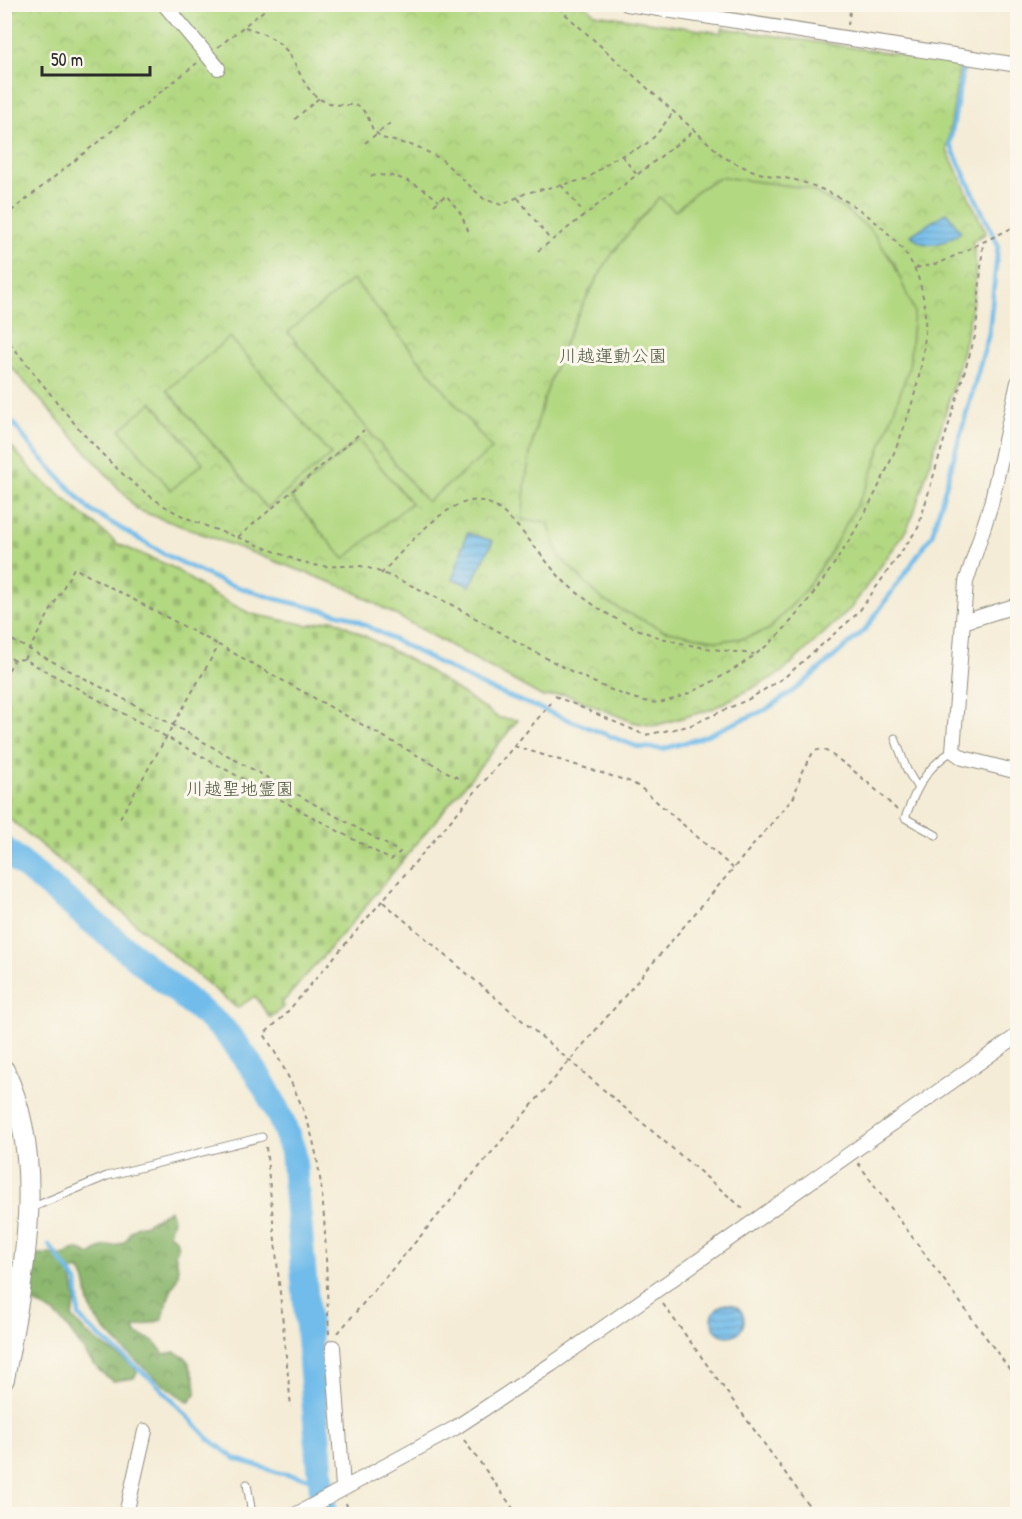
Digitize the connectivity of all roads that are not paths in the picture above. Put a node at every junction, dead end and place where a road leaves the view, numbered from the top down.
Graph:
1 (164, 4) edge
2 (627, 4) edge
3 (1017, 65) edge
4 (218, 68) dead end
5 (1017, 382) edge
6 (1017, 605) edge
7 (963, 622) junction
8 (895, 738) dead end
9 (953, 751) junction
10 (1017, 772) edge
11 (917, 787) junction
12 (936, 836) dead end
13 (1017, 1035) edge
14 (4, 1070) edge
15 (262, 1137) road end
16 (29, 1209) junction
17 (333, 1347) road end
18 (4, 1379) edge
19 (145, 1431) dead end
20 (247, 1484) dead end
21 (340, 1489) junction
22 (303, 1511) edge
23 (126, 1515) edge
24 (252, 1515) edge

1 - 4 street
2 - 3 street
5 - 7 street
6 - 7 street
7 - 9 street
8 - 11 lane
9 - 10 street
9 - 11 lane
11 - 12 lane
13 - 21 street
14 - 16 street
15 - 16 lane
16 - 18 street
17 - 21 street
19 - 23 street
20 - 24 lane
21 - 22 street

